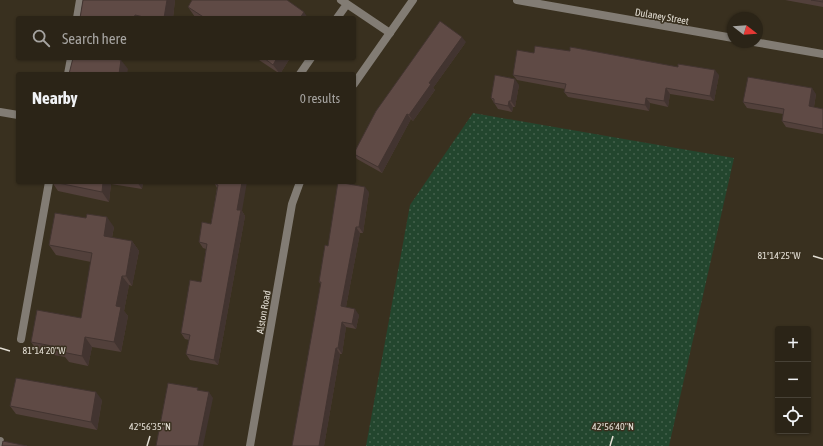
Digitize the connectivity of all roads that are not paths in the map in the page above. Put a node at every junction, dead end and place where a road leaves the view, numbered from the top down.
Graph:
1 (80, 0) edge
2 (414, 0) edge
3 (517, 0) edge
4 (344, 2) edge
5 (78, 16) edge
6 (338, 16) edge
7 (390, 33) junction
8 (727, 37) edge
9 (763, 44) edge
10 (823, 54) edge
11 (71, 60) edge
12 (310, 60) edge
13 (68, 72) edge
14 (301, 72) edge
15 (356, 81) edge
16 (0, 112) edge
17 (16, 115) edge
18 (49, 184) edge
19 (299, 184) edge
20 (21, 339) dead end
21 (250, 446) edge

1 - 5 street
2 - 7 street
3 - 8 street, Dulaney Street
4 - 6 street
4 - 7 street
7 - 15 street
9 - 10 street
11 - 13 street
12 - 14 street
16 - 17 street
18 - 20 street
19 - 21 street, Alston Road

